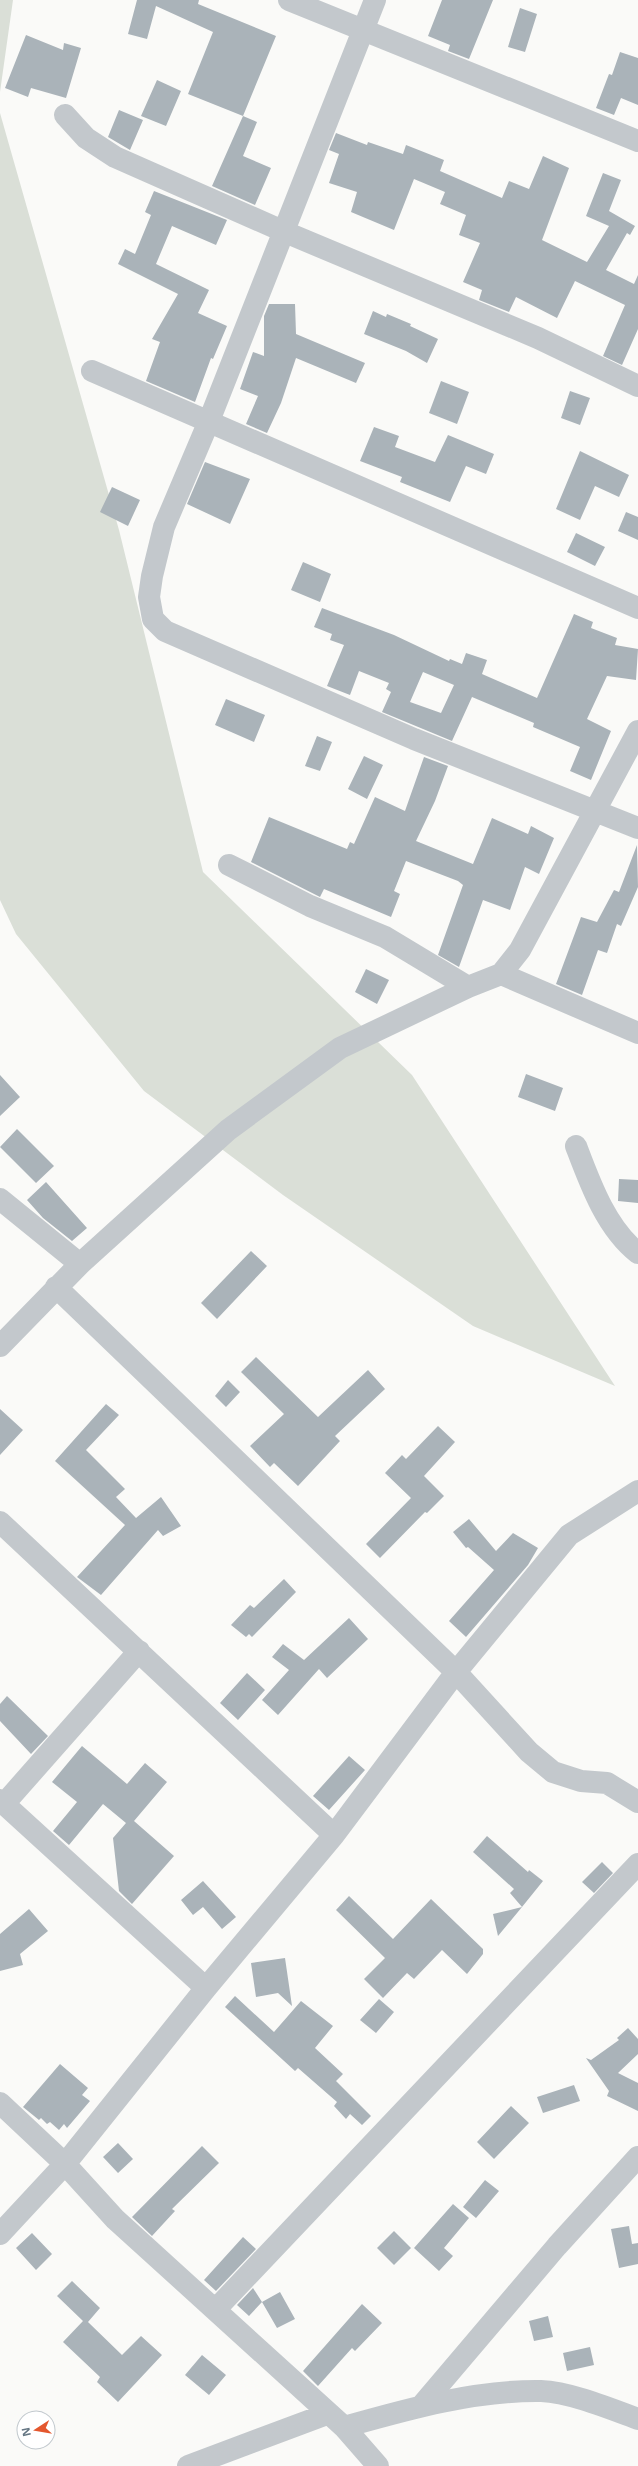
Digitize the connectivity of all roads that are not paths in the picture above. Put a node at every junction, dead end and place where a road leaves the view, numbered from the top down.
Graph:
1 (289, 0) edge
2 (376, 0) edge
3 (363, 31) junction
4 (65, 115) dead end
5 (638, 141) edge
6 (285, 232) junction
7 (92, 372) dead end
8 (638, 386) edge
9 (209, 421) junction
10 (638, 608) edge
11 (638, 731) edge
12 (594, 810) junction
13 (638, 828) edge
14 (229, 865) dead end
15 (501, 974) junction
16 (468, 987) junction
17 (638, 1033) edge
18 (576, 1146) dead end
19 (0, 1199) edge
20 (638, 1253) edge
21 (80, 1264) junction
22 (56, 1287) junction
23 (0, 1346) edge
24 (638, 1491) edge
25 (0, 1522) edge
26 (139, 1650) junction
27 (456, 1672) junction
28 (2, 1802) edge
29 (638, 1802) edge
30 (334, 1835) junction
31 (638, 1864) edge
32 (206, 1988) junction
33 (0, 2103) edge
34 (638, 2157) edge
35 (65, 2164) junction
36 (0, 2234) edge
37 (216, 2309) junction
38 (422, 2405) junction
39 (327, 2414) junction
40 (638, 2418) edge
41 (344, 2427) junction
42 (188, 2466) edge
43 (378, 2466) edge

1 - 3 street
2 - 3 street
3 - 5 street
3 - 6 street
4 - 6 street
6 - 8 street
6 - 9 street
7 - 9 street
9 - 10 street
9 - 12 street
11 - 12 street
12 - 13 street
12 - 15 street
14 - 16 street
15 - 16 street
15 - 17 street
16 - 21 street
18 - 20 street
19 - 21 street
21 - 22 street
22 - 23 street
22 - 27 street
24 - 27 street
25 - 26 street
26 - 28 street
26 - 30 street
27 - 29 street
27 - 30 street
28 - 32 street
30 - 32 street
31 - 37 street
32 - 35 street
33 - 35 street
34 - 38 street
35 - 36 street
35 - 37 street
37 - 39 street
38 - 40 street
38 - 41 street
39 - 41 street
39 - 42 street
41 - 43 street

